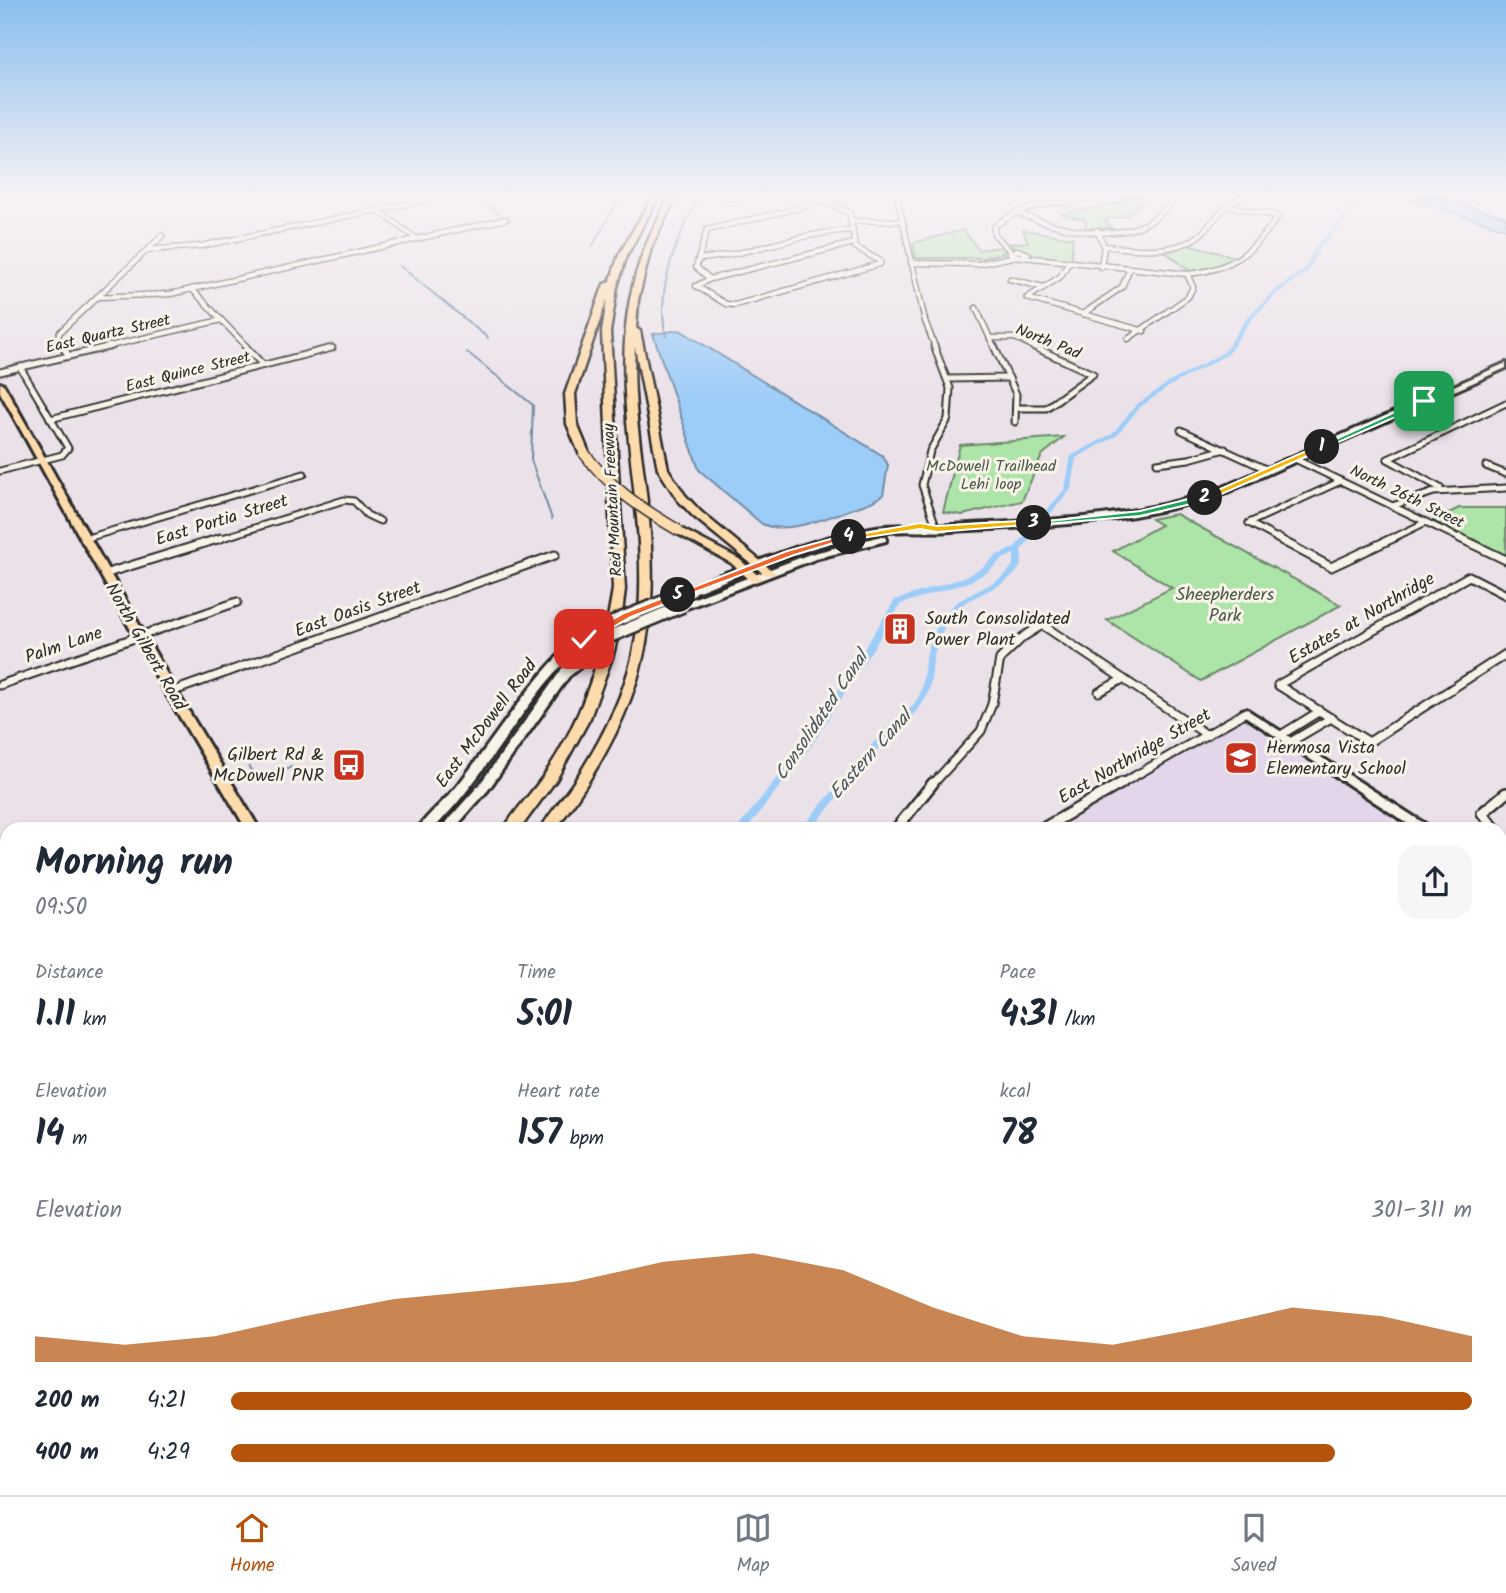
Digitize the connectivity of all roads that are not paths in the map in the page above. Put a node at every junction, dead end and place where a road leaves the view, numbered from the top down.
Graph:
1 (130, 266) edge
2 (297, 266) edge
3 (617, 266) edge
4 (620, 266) edge
5 (641, 266) edge
6 (697, 266) edge
7 (763, 266) edge
8 (874, 266) edge
9 (912, 266) edge
10 (1067, 266) edge
11 (1087, 266) edge
12 (1233, 266) edge
13 (1101, 267) joint
14 (1129, 270) junction
15 (1187, 274) junction
16 (1010, 278) dead end
17 (710, 279) junction
18 (1043, 288) junction
19 (192, 289) junction
20 (97, 297) junction
21 (976, 308) dead end
22 (633, 309) junction
23 (1083, 314) junction
24 (221, 320) junction
25 (1144, 331) junction
26 (990, 338) junction
27 (1128, 339) dead end
28 (332, 348) dead end
29 (69, 356) junction
30 (1506, 365) edge
31 (263, 366) junction
32 (20, 368) junction
33 (1496, 369) junction
34 (0, 372) edge
35 (1506, 373) edge
36 (1009, 378) junction
37 (947, 380) junction
38 (0, 385) edge
39 (1506, 403) edge
40 (1017, 408) junction
41 (50, 419) junction
42 (1015, 422) dead end
43 (1181, 430) dead end
44 (1225, 449) junction
45 (1295, 458) junction
46 (42, 461) junction
47 (1157, 463) dead end
48 (1486, 466) dead end
49 (1268, 470) junction
50 (0, 471) edge
51 (304, 474) dead end
52 (1506, 474) edge
53 (1341, 481) junction
54 (1440, 488) junction
55 (1506, 488) edge
56 (1392, 506) junction
57 (380, 521) dead end
58 (1426, 522) junction
59 (937, 529) junction
60 (84, 539) junction
61 (555, 555) dead end
62 (1506, 561) edge
63 (765, 569) junction
64 (104, 574) junction
65 (750, 574) junction
66 (1506, 595) edge
67 (237, 602) dead end
68 (1032, 618) dead end
69 (1042, 625) junction
70 (139, 636) junction
71 (1506, 654) edge
72 (566, 672) joint
73 (1123, 679) junction
74 (0, 685) edge
75 (171, 692) junction
76 (1098, 692) dead end
77 (1246, 712) joint
78 (1320, 712) junction
79 (1331, 718) junction
80 (1304, 721) junction
81 (1314, 727) junction
82 (1207, 734) junction
83 (1286, 738) junction
84 (1506, 793) edge
85 (249, 822) edge
86 (431, 822) edge
87 (452, 822) edge
88 (517, 822) edge
89 (553, 822) edge
90 (900, 822) edge
91 (1054, 822) edge
92 (1414, 822) edge
93 (1490, 822) edge

1 - 20 street
2 - 19 street
3 - 65 highway, bridge
4 - 88 highway, Red Mountain Freeway
5 - 22 highway, Red Mountain Freeway
6 - 17 street
7 - 17 street
8 - 17 street
9 - 37 street
10 - 18 street
11 - 13 street
12 - 15 street
13 - 14 street
14 - 15 street
14 - 23 street
15 - 25 street
16 - 18 street
18 - 23 street
19 - 20 street
19 - 24 street
20 - 29 street
21 - 26 street, North Pad
22 - 63 highway
22 - 89 highway, Red Mountain Freeway
23 - 25 street
24 - 29 street, East Quartz Street
24 - 31 street
25 - 27 street
26 - 36 street, North Pad
26 - 40 street, North Pad
28 - 31 street, East Quince Street
29 - 32 street, East Quartz Street
30 - 33 main road, East McDowell Road
31 - 41 street, East Quince Street
32 - 34 street, East Quartz Street
32 - 41 street
33 - 35 main road
33 - 45 main road, East McDowell Road
36 - 37 street
36 - 40 street, North Pad
37 - 59 street
38 - 46 main road, North Gilbert Road
39 - 54 street
40 - 42 street, North Pad
41 - 46 street
43 - 44 street
44 - 47 street
44 - 49 street
45 - 49 main road, East McDowell Road
45 - 53 street, North 26th Street
46 - 50 street
46 - 60 main road, North Gilbert Road
48 - 52 street
49 - 59 main road, East McDowell Road
51 - 60 street
53 - 56 street, North 26th Street
53 - 58 street
54 - 55 street
54 - 56 street
56 - 58 street, North 26th Street
57 - 64 street, East Portia Street
58 - 62 street, North 26th Street
59 - 63 main road, East McDowell Road
60 - 64 main road, North Gilbert Road
61 - 75 street, East Oasis Street
63 - 65 main road, East McDowell Road
64 - 70 main road, North Gilbert Road
65 - 72 main road, East McDowell Road, bridge
65 - 86 main road, East McDowell Road, bridge
66 - 78 street, Estates at Northridge
67 - 70 street, Palm Lane
68 - 69 street
69 - 73 street
69 - 90 street
70 - 74 street, Palm Lane
70 - 75 main road, North Gilbert Road
71 - 79 street, Estates at Northridge
72 - 87 main road, East McDowell Road
73 - 76 street
73 - 82 street
75 - 85 main road, North Gilbert Road
77 - 82 street, East Northridge Street
77 - 83 street
78 - 79 street, Estates at Northridge
78 - 80 street
79 - 81 street
80 - 81 street
80 - 83 street
81 - 83 street
82 - 91 street, East Northridge Street
83 - 92 street
84 - 93 street

